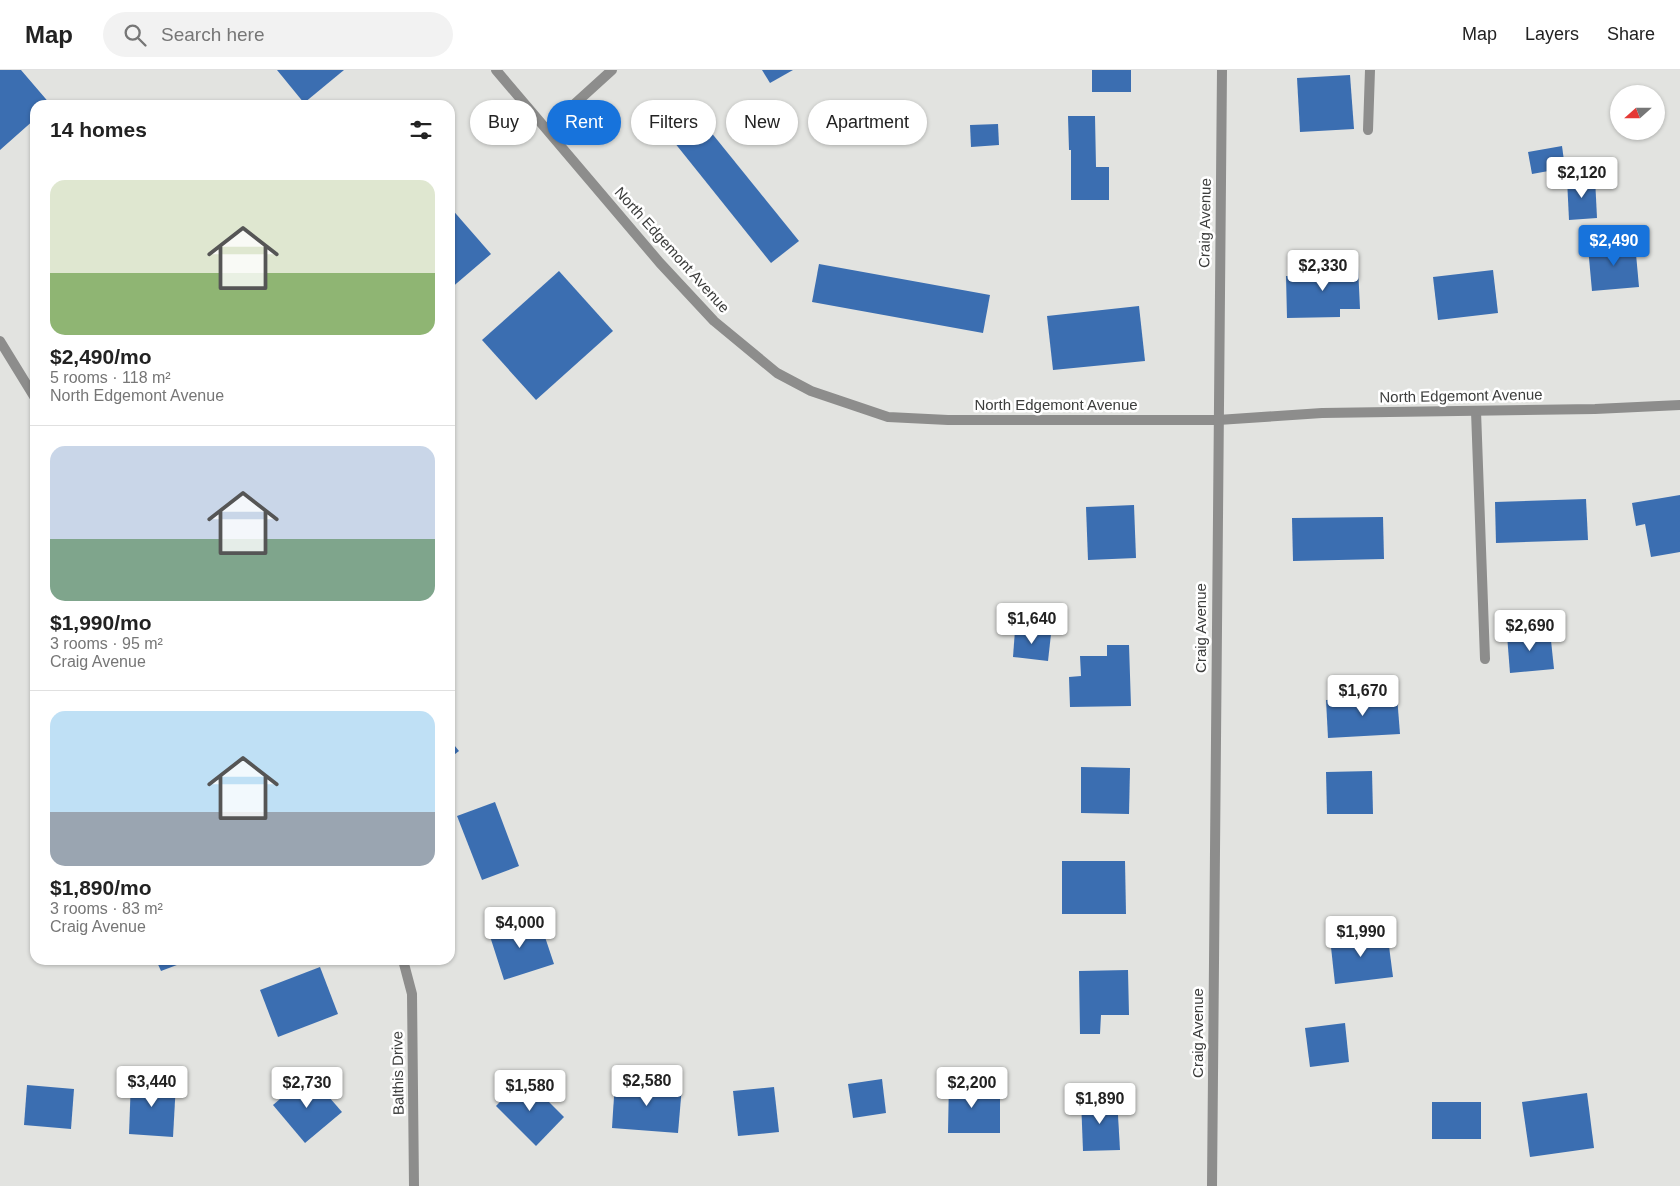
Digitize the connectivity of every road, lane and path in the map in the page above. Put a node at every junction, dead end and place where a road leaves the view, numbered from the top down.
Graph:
1 (496, 70) edge
2 (612, 70) edge
3 (1222, 70) edge
4 (1370, 70) edge
5 (579, 100) edge
6 (547, 129) edge
7 (1368, 130) dead end
8 (560, 145) edge
9 (0, 341) edge
10 (30, 390) edge
11 (1680, 405) edge
12 (1476, 410) junction
13 (1218, 420) junction
14 (1485, 659) dead end
15 (404, 965) edge
16 (414, 1186) edge
17 (1212, 1186) edge

1 - 6 street, North Edgemont Avenue
2 - 5 street
3 - 13 street, Craig Avenue
4 - 7 street
8 - 13 street, North Edgemont Avenue
9 - 10 street
11 - 12 street, North Edgemont Avenue
12 - 13 street, North Edgemont Avenue
12 - 14 street
13 - 17 street, Craig Avenue
15 - 16 street, Balthis Drive

